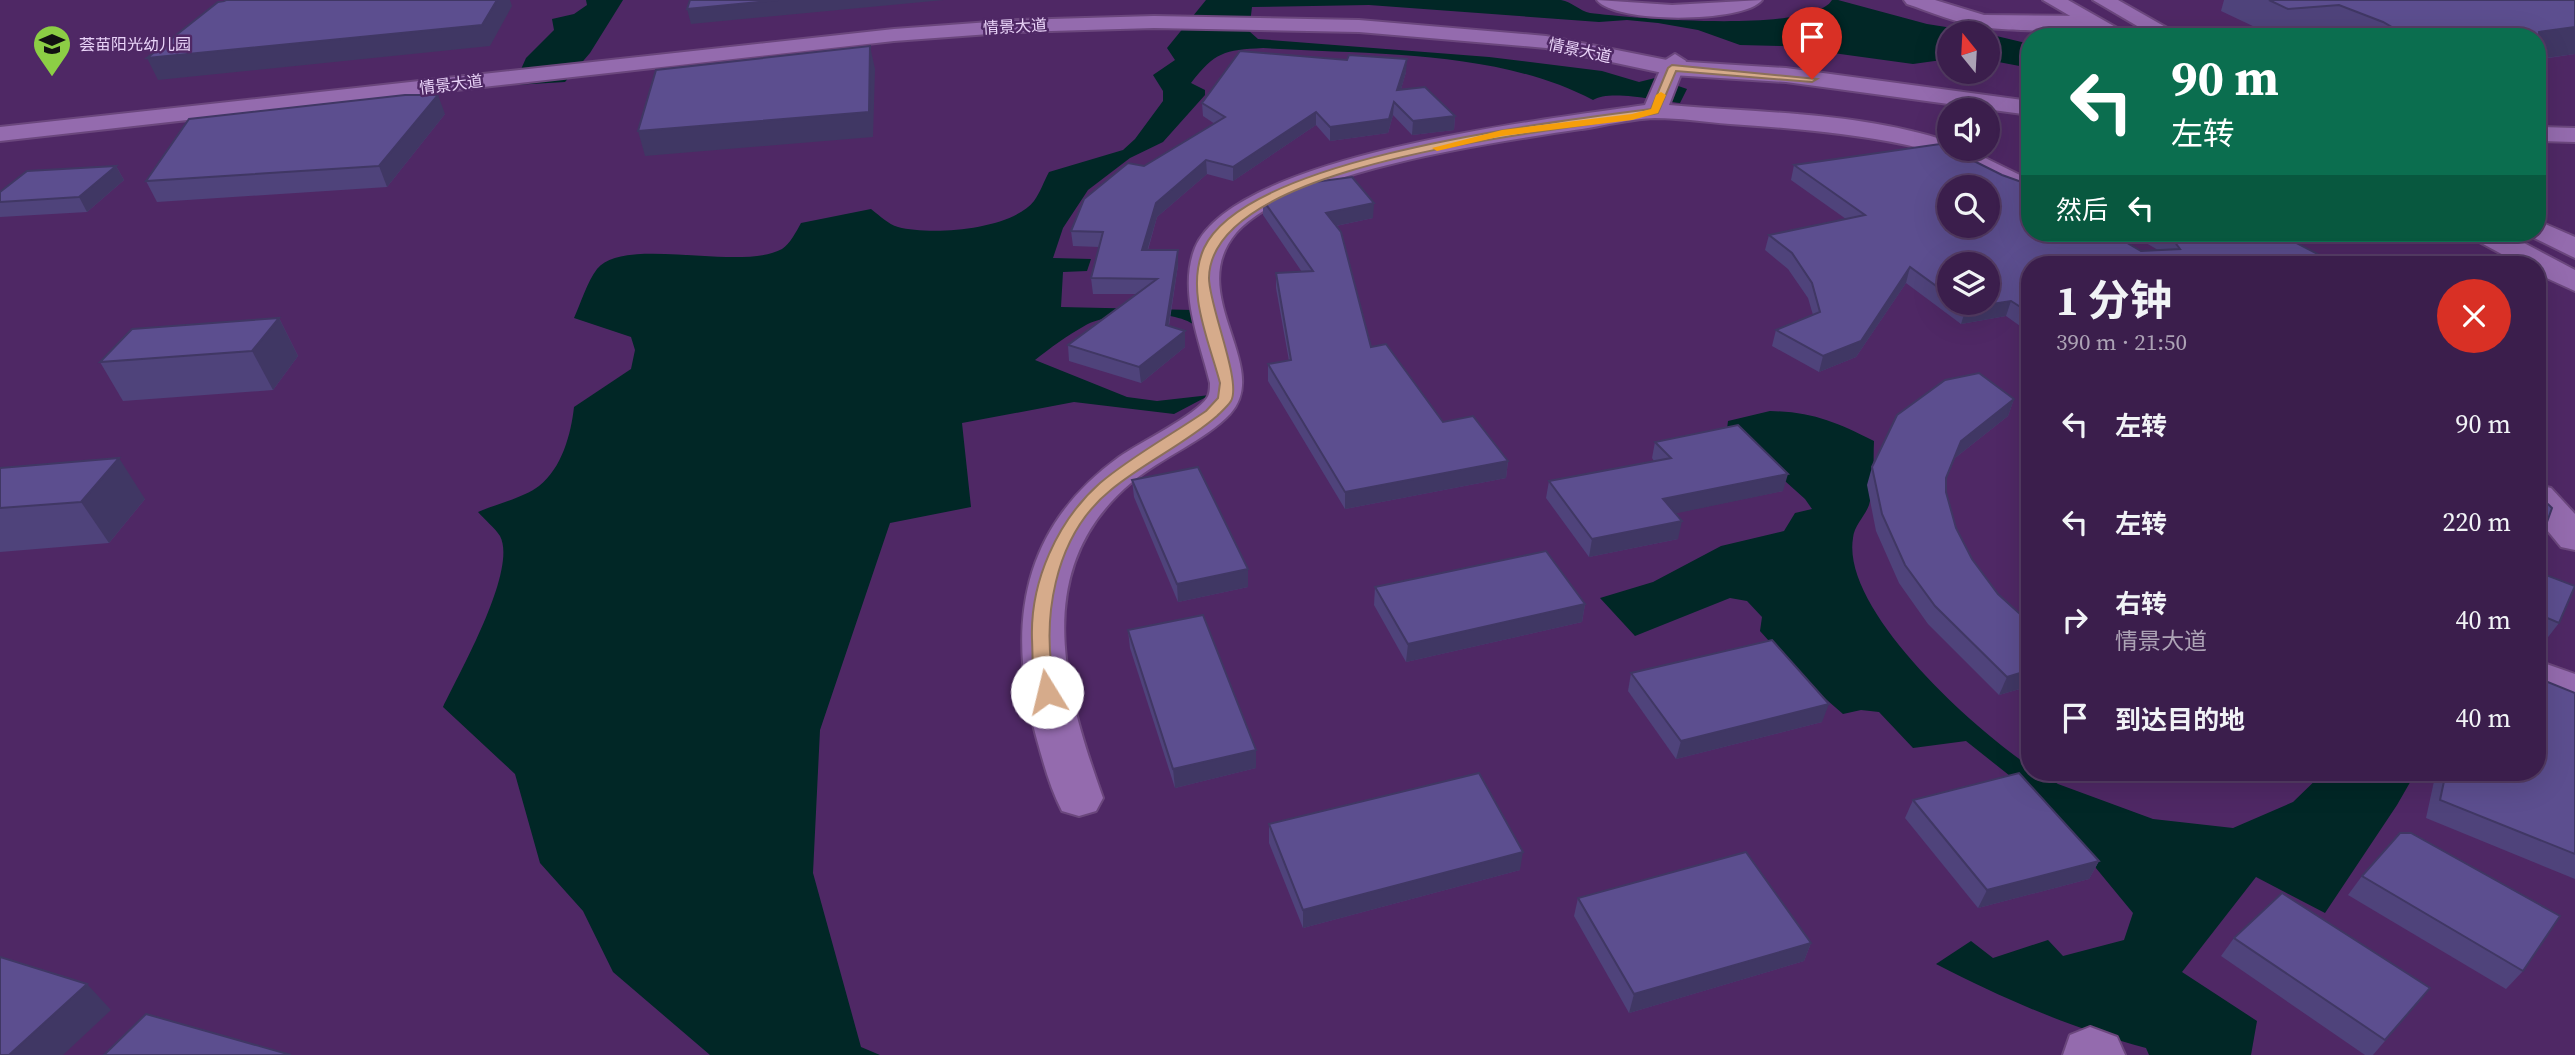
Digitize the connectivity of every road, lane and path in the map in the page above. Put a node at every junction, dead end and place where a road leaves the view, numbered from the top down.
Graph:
1 (1607, 0) edge
2 (1752, 0) edge
3 (1914, 0) edge
4 (2053, 0) edge
5 (2103, 0) edge
6 (2094, 22) junction
7 (2105, 28) edge
8 (2155, 28) edge
9 (1666, 84) junction
10 (2021, 99) edge
11 (2021, 107) edge
12 (73, 120) junction
13 (0, 123) edge
14 (0, 134) edge
15 (2546, 134) edge
16 (2575, 135) edge
17 (2546, 149) edge
18 (2575, 149) edge
19 (2021, 186) edge
20 (2546, 233) edge
21 (2501, 242) edge
22 (2575, 249) edge
23 (2527, 256) edge
24 (2546, 266) edge
25 (2575, 282) edge
26 (2546, 505) edge
27 (2575, 538) edge
28 (2546, 679) edge
29 (2575, 691) edge
30 (1079, 798) dead end

1 - 2 street
3 - 6 street
4 - 6 street
5 - 8 street
6 - 7 street
9 - 10 street, 情景大道
9 - 11 street, 情景大道
9 - 12 street, 情景大道
9 - 19 street
9 - 30 street
12 - 13 street, 情景大道
12 - 14 street, 情景大道
15 - 16 street
17 - 18 street
20 - 22 street
21 - 23 street
24 - 25 street
26 - 27 street
28 - 29 street

